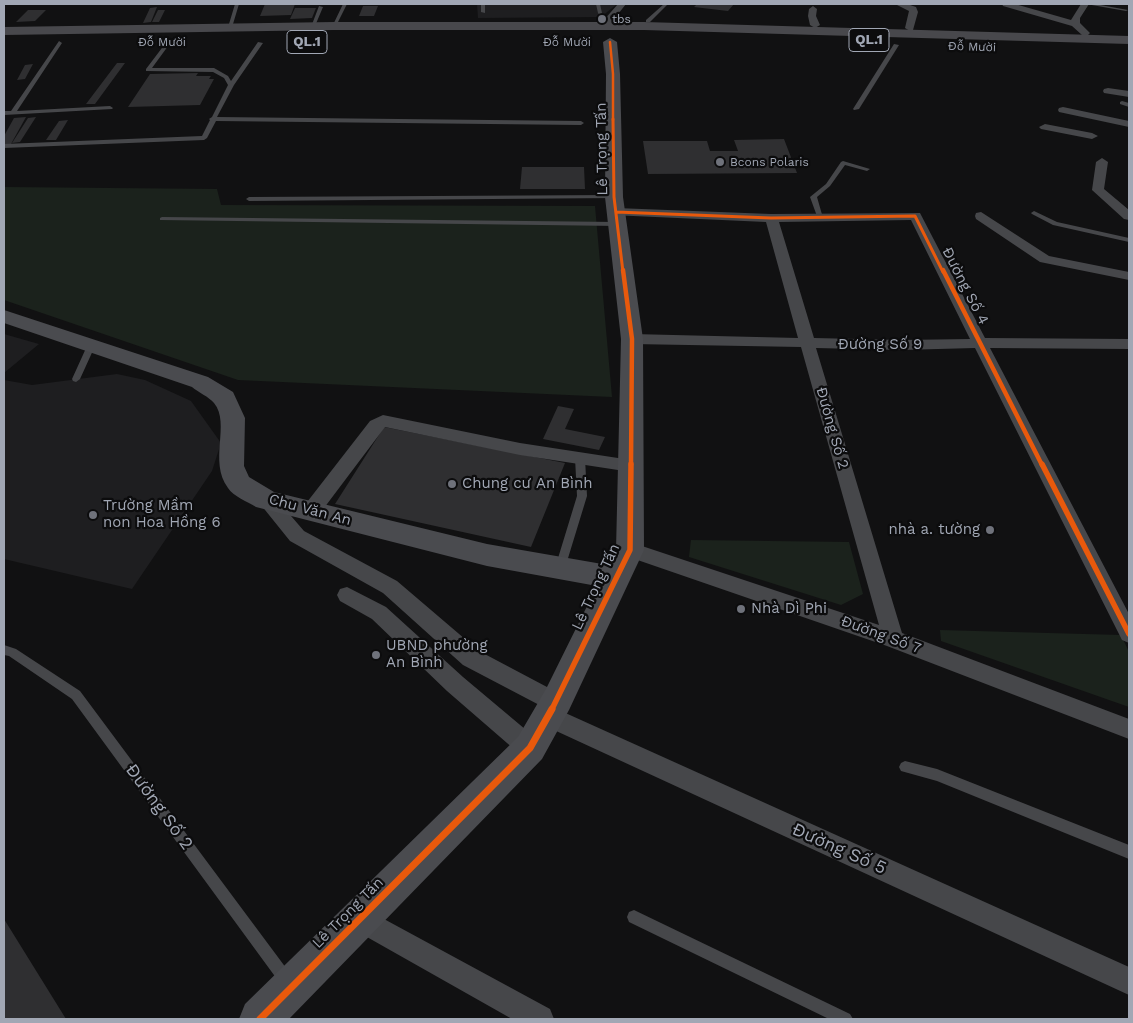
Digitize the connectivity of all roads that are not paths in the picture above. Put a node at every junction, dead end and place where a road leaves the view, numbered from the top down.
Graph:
1 (237, 4) edge
2 (345, 4) edge
3 (483, 4) edge
4 (598, 4) edge
5 (622, 4) edge
6 (666, 4) edge
7 (899, 4) edge
8 (1006, 4) edge
9 (1087, 4) edge
10 (321, 7) dead end
11 (813, 9) dead end
12 (1126, 10) dead end
13 (483, 12) dead end
14 (648, 22) junction
15 (231, 24) junction
16 (1075, 24) junction
17 (314, 25) junction
18 (335, 25) junction
19 (815, 25) junction
20 (4, 26) edge
21 (910, 28) junction
22 (4, 31) edge
23 (1085, 34) junction
24 (609, 35) junction
25 (1129, 35) edge
26 (4, 39) edge
27 (1129, 40) edge
28 (173, 42) joint
29 (241, 42) dead end
30 (727, 42) dead end
31 (4, 43) edge
32 (59, 43) junction
33 (265, 43) joint
34 (896, 45) junction
35 (1129, 48) edge
36 (1129, 53) edge
37 (231, 85) junction
38 (1108, 91) dead end
39 (1129, 94) edge
40 (1122, 103) dead end
41 (1129, 104) edge
42 (110, 108) dead end
43 (856, 109) dead end
44 (13, 112) junction
45 (4, 113) edge
46 (212, 119) junction
47 (581, 123) dead end
48 (1129, 124) edge
49 (1046, 127) dead end
50 (1060, 130) junction
51 (1092, 136) dead end
52 (4, 146) edge
53 (1102, 162) dead end
54 (867, 169) dead end
55 (249, 198) dead end
56 (616, 211) junction
57 (1034, 213) dead end
58 (981, 216) dead end
59 (1129, 216) edge
60 (771, 218) junction
61 (820, 218) junction
62 (162, 219) dead end
63 (1129, 240) edge
64 (1129, 276) edge
65 (4, 316) edge
66 (632, 339) junction
67 (981, 343) junction
68 (808, 344) junction
69 (1129, 344) edge
70 (91, 346) junction
71 (76, 379) dead end
72 (580, 458) junction
73 (631, 466) junction
74 (266, 500) junction
75 (311, 511) junction
76 (630, 550) junction
77 (560, 568) junction
78 (615, 578) junction
79 (346, 595) dead end
80 (1129, 634) edge
81 (892, 639) junction
82 (4, 650) edge
83 (553, 710) junction
84 (1129, 729) edge
85 (530, 748) junction
86 (905, 767) dead end
87 (1129, 852) edge
88 (634, 917) dead end
89 (360, 918) junction
90 (1129, 981) edge
91 (292, 987) junction
92 (260, 1019) edge
93 (540, 1019) edge
94 (845, 1019) edge

1 - 15 lane
2 - 18 lane
3 - 13 lane
4 - 24 lane
5 - 24 street
6 - 14 lane
7 - 21 street
8 - 16 street
9 - 12 lane
9 - 16 street
10 - 17 lane
11 - 19 street
14 - 19 highway, Đỗ Mười / QL.1
14 - 24 highway, Đỗ Mười / QL.1
15 - 17 highway, Đỗ Mười / QL.1
15 - 20 highway, Đỗ Mười / QL.1
16 - 23 street
17 - 18 highway, Đỗ Mười / QL.1
17 - 22 highway, Đỗ Mười / QL.1
18 - 24 highway, Đỗ Mười / QL.1
19 - 21 highway, Đỗ Mười / QL.1
21 - 23 highway, Đỗ Mười / QL.1
23 - 25 highway, QL.1
24 - 26 highway, Đỗ Mười / QL.1
24 - 27 highway, Đỗ Mười / QL.1
24 - 35 highway, Đỗ Mười / QL.1
24 - 56 street, Lê Trọng Tấn
28 - 32 highway, Đỗ Mười
28 - 37 lane
29 - 33 highway
30 - 34 highway, Đỗ Mười / QL.1
31 - 32 highway, Đỗ Mười
32 - 44 lane
33 - 37 lane
34 - 36 highway, Đỗ Mười / QL.1
34 - 43 lane
37 - 46 lane
38 - 39 street
40 - 41 lane
42 - 44 lane
44 - 45 lane
46 - 47 lane
46 - 52 lane
48 - 50 street
49 - 50 street
50 - 51 street
53 - 59 street
54 - 61 lane
55 - 56 lane
56 - 60 street, Đường Số 4
56 - 62 lane
56 - 66 street, Lê Trọng Tấn
57 - 63 lane
58 - 64 street
60 - 61 street, Đường Số 4
60 - 68 street, Đường Số 2
61 - 67 street, Đường Số 4
65 - 70 street, Chu Văn An
66 - 68 street, Đường Số 9
66 - 73 street, Lê Trọng Tấn
67 - 68 street, Đường Số 9
67 - 69 street, Đường Số 9
67 - 80 street, Đường Số 4
68 - 81 street, Đường Số 2
70 - 71 lane
70 - 74 street, Chu Văn An
72 - 73 street
72 - 75 street
72 - 77 lane
73 - 76 street, Lê Trọng Tấn
74 - 75 street, Chu Văn An
74 - 83 street, Đường Số 5
75 - 77 street, Chu Văn An
76 - 78 street, Lê Trọng Tấn
76 - 81 street, Đường Số 7
77 - 78 street, Chu Văn An
78 - 83 street, Lê Trọng Tấn
79 - 85 street
81 - 84 street, Đường Số 7
82 - 91 lane, Đường Số 2
83 - 85 street, Lê Trọng Tấn
83 - 90 street, Đường Số 5
85 - 89 street, Lê Trọng Tấn
86 - 87 lane
88 - 94 lane
89 - 91 street, Lê Trọng Tấn
89 - 93 street
91 - 92 street, Lê Trọng Tấn

